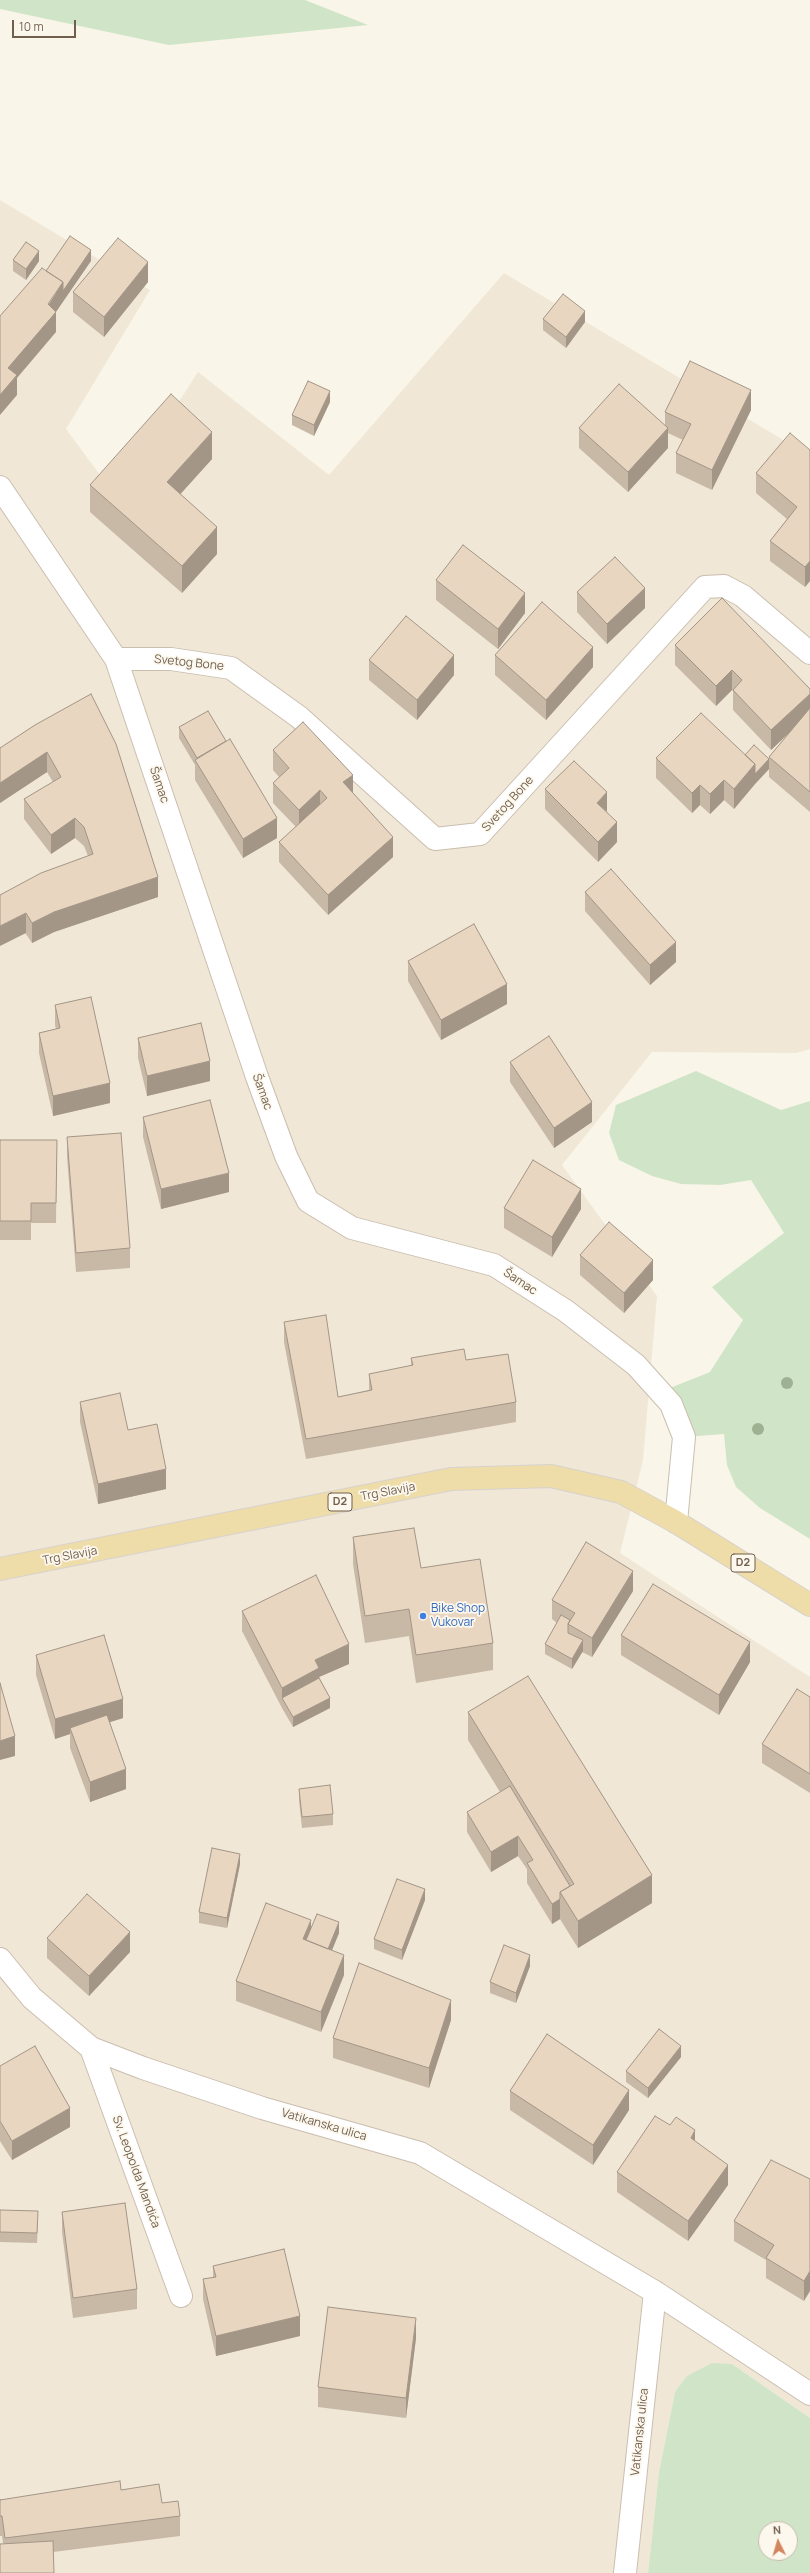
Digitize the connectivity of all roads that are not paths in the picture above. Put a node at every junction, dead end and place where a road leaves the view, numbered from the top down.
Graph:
1 (0, 488) edge
2 (810, 653) edge
3 (116, 659) junction
4 (676, 1522) junction
5 (0, 1569) edge
6 (810, 1605) edge
7 (0, 1959) edge
8 (92, 2048) junction
9 (655, 2292) junction
10 (181, 2296) dead end
11 (810, 2394) edge
12 (625, 2573) edge

1 - 3 street, Šamac
2 - 3 street, Svetog Bone
3 - 4 street, Šamac
4 - 5 main road, Trg Slavija / D2
4 - 6 main road, D2
7 - 8 street, Vatikanska ulica
8 - 9 street, Vatikanska ulica
8 - 10 street, Sv. Leopolda Mandića
9 - 11 street, Vatikanska ulica
9 - 12 street, Vatikanska ulica

